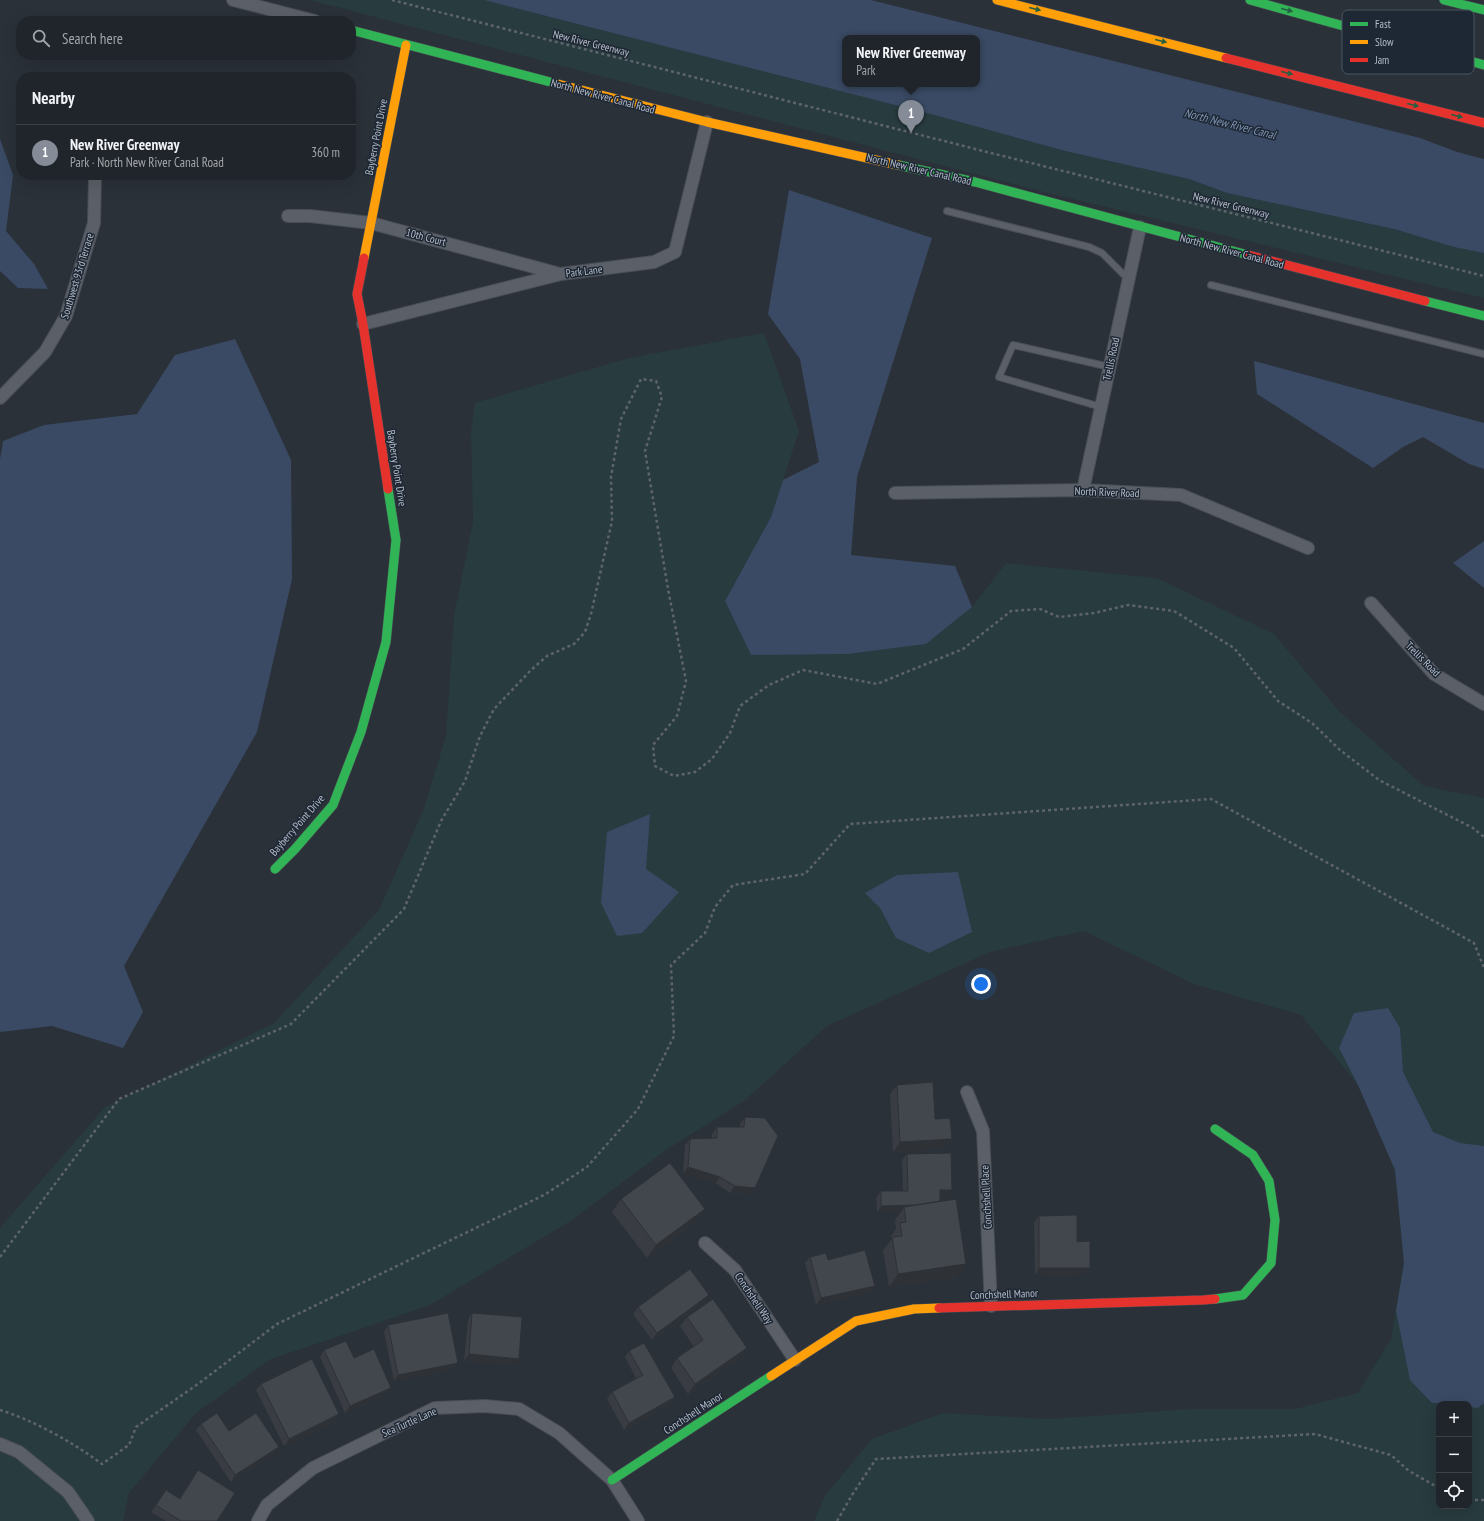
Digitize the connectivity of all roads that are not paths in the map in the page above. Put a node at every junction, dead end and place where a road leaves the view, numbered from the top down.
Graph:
1 (233, 0) edge
2 (997, 0) edge
3 (1250, 0) edge
4 (1444, 0) edge
5 (1484, 10) edge
6 (295, 16) edge
7 (1342, 26) edge
8 (356, 31) edge
9 (406, 45) junction
10 (1474, 62) edge
11 (1484, 65) edge
12 (707, 122) junction
13 (1484, 123) edge
14 (95, 180) edge
15 (947, 211) dead end
16 (288, 216) dead end
17 (372, 223) junction
18 (1140, 227) junction
19 (561, 274) junction
20 (1128, 279) junction
21 (1211, 285) dead end
22 (1484, 316) edge
23 (363, 324) junction
24 (1484, 354) edge
25 (1110, 367) junction
26 (2, 393) edge
27 (1101, 407) junction
28 (1083, 490) junction
29 (895, 494) dead end
30 (1308, 548) dead end
31 (1371, 603) dead end
32 (1484, 704) edge
33 (275, 869) dead end
34 (967, 1092) dead end
35 (1215, 1129) dead end
36 (705, 1243) dead end
37 (991, 1306) junction
38 (795, 1360) junction
39 (0, 1444) edge
40 (612, 1480) junction
41 (88, 1521) edge
42 (258, 1521) edge
43 (638, 1521) edge

1 - 6 street
2 -> 13 main road
3 -> 7 main road
4 - 5 main road
8 - 9 main road, North New River Canal Road
9 - 12 main road, North New River Canal Road
9 - 17 main road, Bayberry Point Drive
10 -> 11 main road
12 - 18 main road, North New River Canal Road
12 - 19 street, Park Lane
14 - 26 street, Southwest 93rd Terrace
15 - 20 lane
16 - 17 street, 10th Court
17 - 19 street, 10th Court
17 - 23 main road, Bayberry Point Drive
18 - 20 street, Trellis Road
18 - 22 main road, North New River Canal Road
19 - 23 street, Park Lane
20 - 25 street, Trellis Road
21 - 24 lane
23 - 33 main road, Bayberry Point Drive
25 - 27 street, Trellis Road
25 - 27 lane
27 - 28 street, Trellis Road
28 - 29 street, North River Road
28 - 30 street, North River Road
31 - 32 street, Trellis Road
34 - 37 street, Conchshell Place
35 - 37 main road, Conchshell Manor
36 - 38 street, Conchshell Way
37 - 38 main road, Conchshell Manor
38 - 40 main road, Conchshell Manor
39 - 41 street
40 - 42 street, Sea Turtle Lane
40 - 43 street, Sea Turtle Lane

